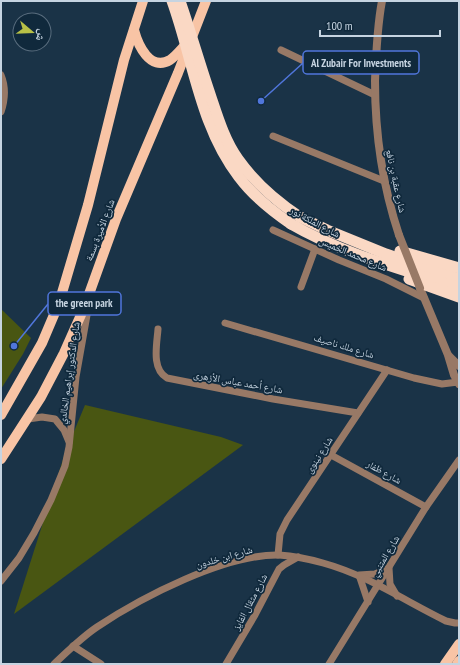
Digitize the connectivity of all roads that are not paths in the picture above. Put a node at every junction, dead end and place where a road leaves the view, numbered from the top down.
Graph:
1 (143, 1) edge
2 (172, 1) edge
3 (180, 1) edge
4 (206, 1) edge
5 (382, 1) edge
6 (134, 30) junction
7 (190, 40) junction
8 (281, 50) dead end
9 (1, 75) edge
10 (375, 95) junction
11 (1, 112) edge
12 (273, 136) dead end
13 (384, 181) junction
14 (273, 230) dead end
15 (367, 245) junction
16 (315, 249) junction
17 (364, 258) junction
18 (459, 268) edge
19 (459, 279) edge
20 (92, 284) junction
21 (301, 287) dead end
22 (459, 288) edge
23 (459, 297) edge
24 (424, 298) junction
25 (226, 323) dead end
26 (158, 329) dead end
27 (448, 355) junction
28 (459, 366) edge
29 (387, 370) junction
30 (458, 383) edge
31 (5, 405) edge
32 (358, 413) junction
33 (1, 415) edge
34 (28, 419) junction
35 (69, 442) junction
36 (331, 455) junction
37 (1, 459) edge
38 (459, 460) edge
39 (426, 507) junction
40 (278, 555) junction
41 (298, 557) junction
42 (389, 568) junction
43 (359, 575) junction
44 (1, 581) edge
45 (379, 586) junction
46 (397, 596) junction
47 (368, 602) junction
48 (459, 623) edge
49 (459, 644) edge
50 (73, 646) junction
51 (459, 661) edge
52 (54, 664) edge
53 (101, 664) edge
54 (226, 664) edge
55 (329, 664) edge
56 (445, 664) edge
57 (457, 664) edge

1 - 6 main road, شارع الأميرة بسمة
2 - 17 highway, شارع الملكة نور, bridge
3 - 15 highway, شارع الملكة نور, bridge
4 - 7 main road, شارع الأميرة بسمة
5 - 10 street, شارع عقبة بن نافع
6 - 7 main road
6 - 31 main road, شارع الأميرة بسمة
7 - 20 main road, شارع الأميرة بسمة
8 - 10 street
9 - 11 street
10 - 13 street, شارع عقبة بن نافع
12 - 13 street
13 - 24 street, شارع عقبة بن نافع, bridge
14 - 16 street, شارع محمد الخميس
15 - 18 highway
15 - 19 highway, شارع الملكة نور
16 - 21 street
16 - 24 street, شارع محمد الخميس
17 - 22 highway, شارع الملكة نور
17 - 23 highway
20 - 34 main road, شارع الأميرة بسمة
20 - 35 street, شارع الدكتور إبراهيم الخالدي
24 - 27 street, شارع عقبة بن نافع
25 - 29 street, شارع ملك ناصيف
26 - 32 street, شارع أحمد عباس الأزهرى
27 - 28 street, شارع عقبة بن نافع
27 - 30 street, شارع عقبة بن نافع
29 - 30 street, شارع ملك ناصيف
29 - 32 street, شارع نينوى
31 - 33 main road, شارع الأميرة بسمة
32 - 36 street, شارع نينوى
34 - 35 street, شارع الدكتور إبراهيم الخالدي
34 - 37 main road, شارع الأميرة بسمة
35 - 44 street, شارع الدكتور إبراهيم الخالدي
36 - 39 street, شارع ظفار
36 - 40 street, شارع نينوى
38 - 39 street, شارع المتنبي
39 - 42 street, شارع المتنبي
40 - 41 street, شارع ابن خلدون
40 - 50 street, شارع ابن خلدون
41 - 43 street, شارع ابن خلدون
41 - 54 street, شارع مثقال الفايز
42 - 43 street
42 - 45 street, شارع المتنبي
42 - 46 street
43 - 45 street, شارع ابن خلدون
43 - 47 street
45 - 46 street, شارع ابن خلدون
45 - 47 street, شارع المتنبي
46 - 48 street, شارع ابن خلدون
47 - 55 street, شارع المتنبي
49 - 56 main road
50 - 52 street, شارع ابن خلدون
50 - 53 street
51 - 57 main road

